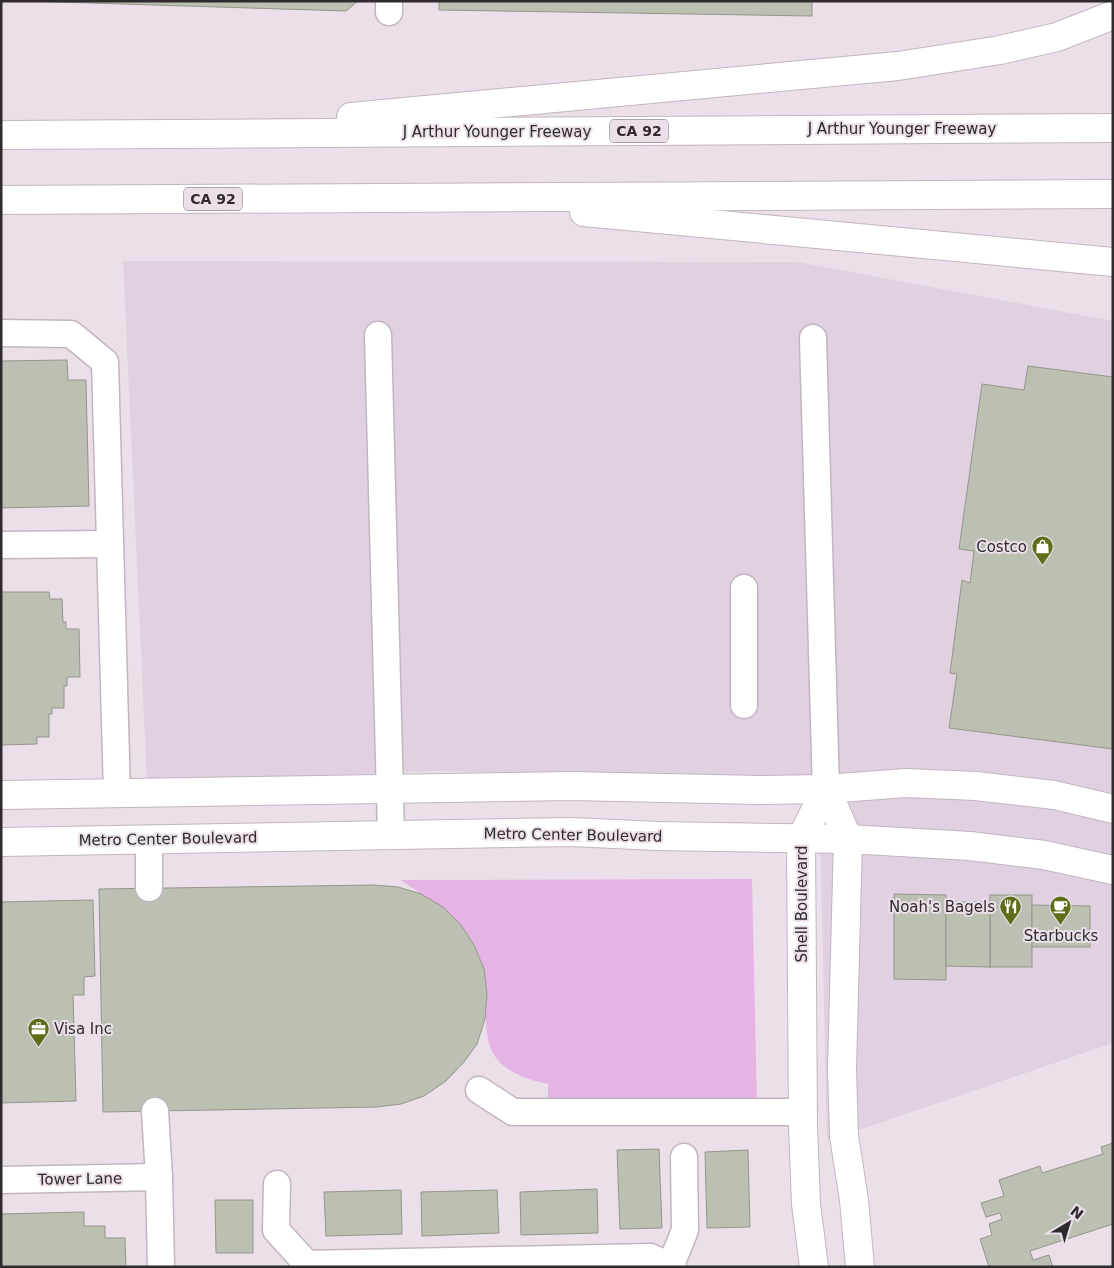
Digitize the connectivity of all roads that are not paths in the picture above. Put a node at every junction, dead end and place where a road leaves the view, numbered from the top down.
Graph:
1 (1113, 15) edge
2 (1113, 128) edge
3 (166, 134) junction
4 (1, 135) edge
5 (1113, 194) edge
6 (426, 198) junction
7 (1, 200) edge
8 (1113, 262) edge
9 (1, 333) edge
10 (378, 335) dead end
11 (812, 338) dead end
12 (110, 544) junction
13 (1, 545) edge
14 (744, 588) dead end
15 (744, 706) dead end
16 (389, 789) junction
17 (826, 789) junction
18 (117, 793) junction
19 (1, 795) edge
20 (1113, 809) edge
21 (391, 835) junction
22 (801, 838) junction
23 (149, 839) junction
24 (848, 839) junction
25 (1, 842) edge
26 (1113, 870) edge
27 (149, 888) dead end
28 (479, 1090) dead end
29 (155, 1111) dead end
30 (803, 1112) junction
31 (684, 1157) dead end
32 (159, 1177) junction
33 (1, 1180) edge
34 (276, 1184) dead end
35 (513, 1263) edge
36 (305, 1265) edge
37 (672, 1266) edge
38 (161, 1267) edge
39 (814, 1267) edge
40 (860, 1267) edge

1 - 3 main road
2 - 3 main road, J Arthur Younger Freeway / CA 92
3 - 4 main road, J Arthur Younger Freeway / CA 92
5 - 6 main road, CA 92
6 - 7 main road, CA 92
6 - 8 main road
9 - 12 lane
10 - 16 lane
11 - 17 lane
12 - 13 lane
12 - 18 lane
14 - 15 lane
16 - 17 main road
16 - 18 main road
16 - 21 lane
17 - 20 main road
17 - 22 main road, Shell Boulevard
17 - 24 main road
18 - 19 main road
21 - 22 main road, Metro Center Boulevard
21 - 23 main road, Metro Center Boulevard
22 - 24 main road, Metro Center Boulevard
22 - 30 main road, Shell Boulevard
23 - 25 main road, Metro Center Boulevard
23 - 27 lane
24 - 26 main road, Metro Center Boulevard
24 - 40 main road
28 - 30 lane
29 - 32 lane
30 - 39 main road, Shell Boulevard
31 - 37 lane
32 - 33 lane, Tower Lane
32 - 38 lane
34 - 36 lane
35 - 36 lane
35 - 37 lane

